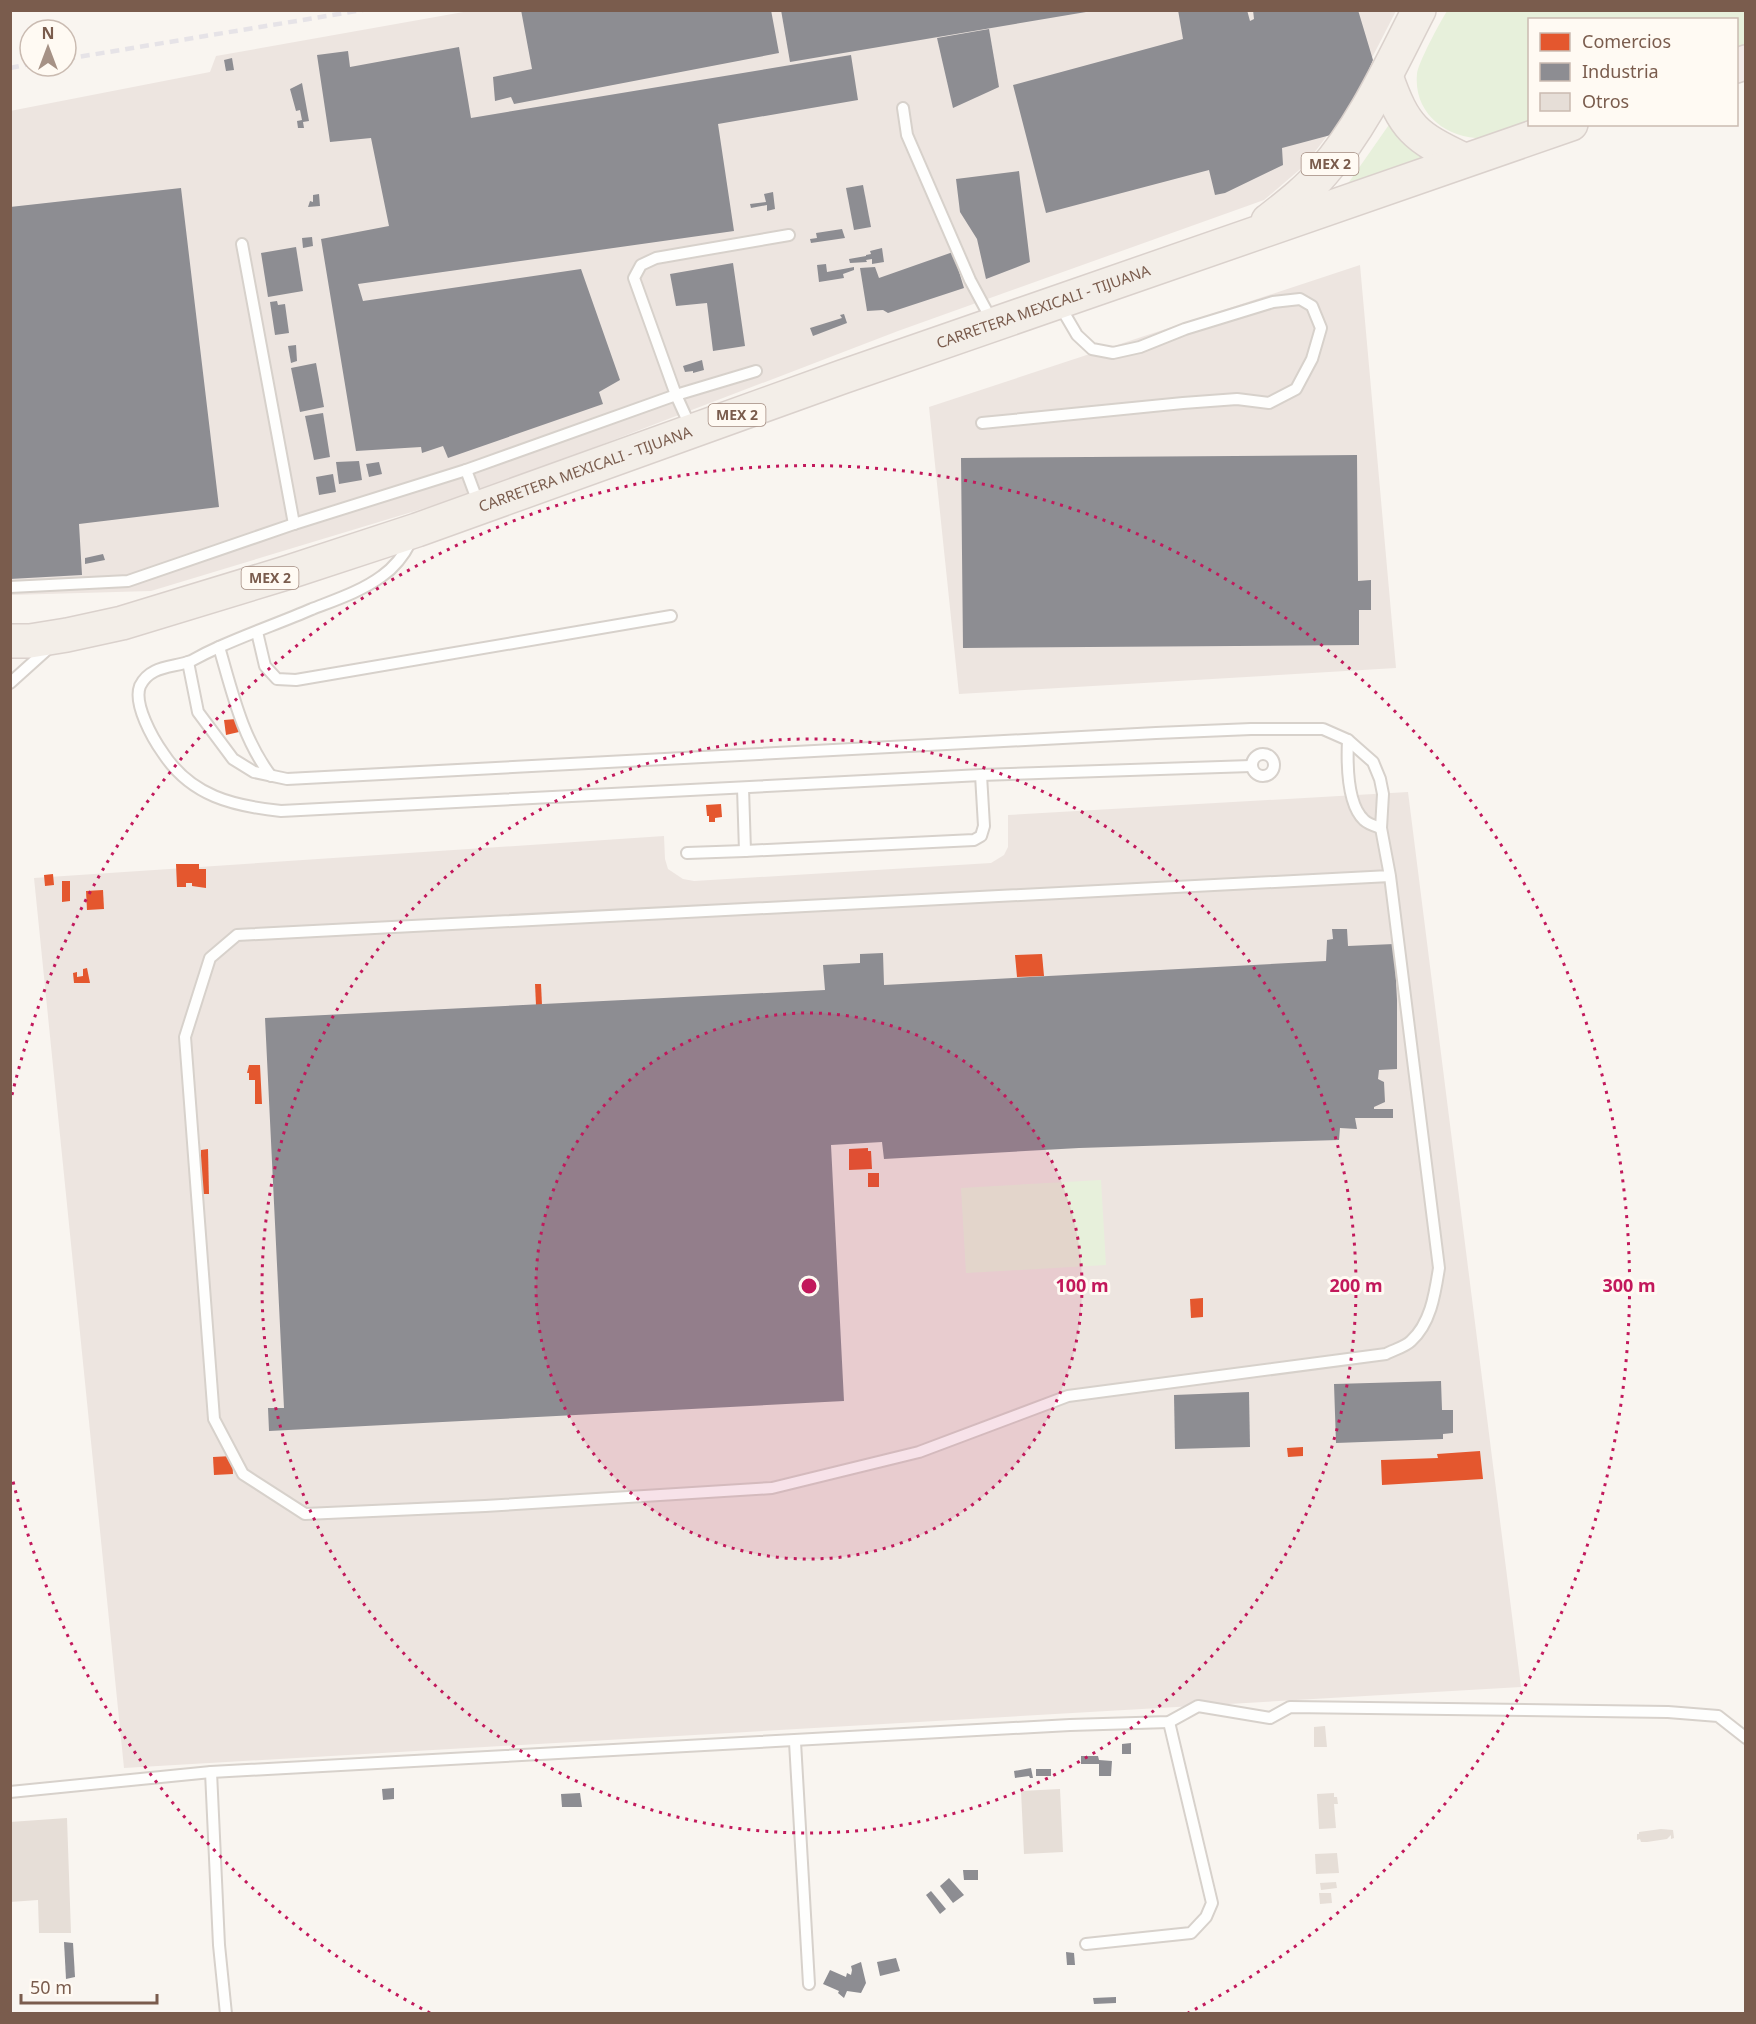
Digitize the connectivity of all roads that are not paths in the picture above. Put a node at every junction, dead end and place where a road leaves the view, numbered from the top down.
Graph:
1 (1419, 10) edge
2 (1386, 76) junction
3 (903, 108) dead end
4 (1565, 126) edge
5 (1464, 160) junction
6 (1253, 234) junction
7 (789, 235) dead end
8 (242, 244) dead end
9 (1058, 303) junction
10 (993, 324) junction
11 (756, 371) dead end
12 (676, 395) junction
13 (982, 423) dead end
14 (692, 431) junction
15 (466, 470) junction
16 (480, 508) junction
17 (294, 524) junction
18 (417, 530) junction
19 (10, 587) edge
20 (670, 616) dead end
21 (257, 632) junction
22 (63, 636) junction
23 (10, 641) edge
24 (219, 647) junction
25 (188, 662) junction
26 (10, 683) edge
27 (1348, 740) junction
28 (1251, 765) dead end
29 (981, 775) junction
30 (271, 776) junction
31 (742, 788) junction
32 (1381, 828) junction
33 (745, 851) junction
34 (687, 853) dead end
35 (1390, 876) junction
36 (1169, 1722) junction
37 (1746, 1738) edge
38 (795, 1742) junction
39 (211, 1773) junction
40 (10, 1792) edge
41 (1086, 1944) dead end
42 (809, 1984) dead end
43 (226, 2013) edge

1 - 2 main road, CARRETERA MEXICALI - TIJUANA / MEX 2
2 - 5 main road
2 - 6 main road, CARRETERA MEXICALI - TIJUANA / MEX 2
3 - 10 lane
4 - 5 main road, CARRETERA MEXICALI - TIJUANA / MEX 2
5 - 6 main road, CARRETERA MEXICALI - TIJUANA / MEX 2
6 - 9 main road, CARRETERA MEXICALI - TIJUANA / MEX 2
7 - 12 lane
8 - 17 lane
9 - 10 main road, CARRETERA MEXICALI - TIJUANA / MEX 2
9 - 13 lane
10 - 14 main road, CARRETERA MEXICALI - TIJUANA / MEX 2
11 - 12 lane
12 - 14 lane
12 - 15 lane
14 - 16 main road, CARRETERA MEXICALI - TIJUANA / MEX 2
15 - 16 lane
15 - 17 lane
16 - 18 main road, CARRETERA MEXICALI - TIJUANA / MEX 2
17 - 19 lane
18 - 21 lane
18 - 22 main road, CARRETERA MEXICALI - TIJUANA / MEX 2
20 - 21 lane
21 - 24 lane
22 - 23 main road, CARRETERA MEXICALI - TIJUANA / MEX 2
22 - 26 lane
24 - 25 lane
24 - 30 lane
25 - 30 lane
25 - 31 lane
27 - 30 lane
27 - 32 lane
27 - 32 lane
28 - 29 lane
29 - 31 lane
29 - 33 lane
31 - 33 lane
32 - 35 lane
33 - 34 lane
35 - 35 lane
36 - 37 lane
36 - 38 lane
36 - 41 lane
38 - 39 lane
38 - 42 lane
39 - 40 lane
39 - 43 lane

